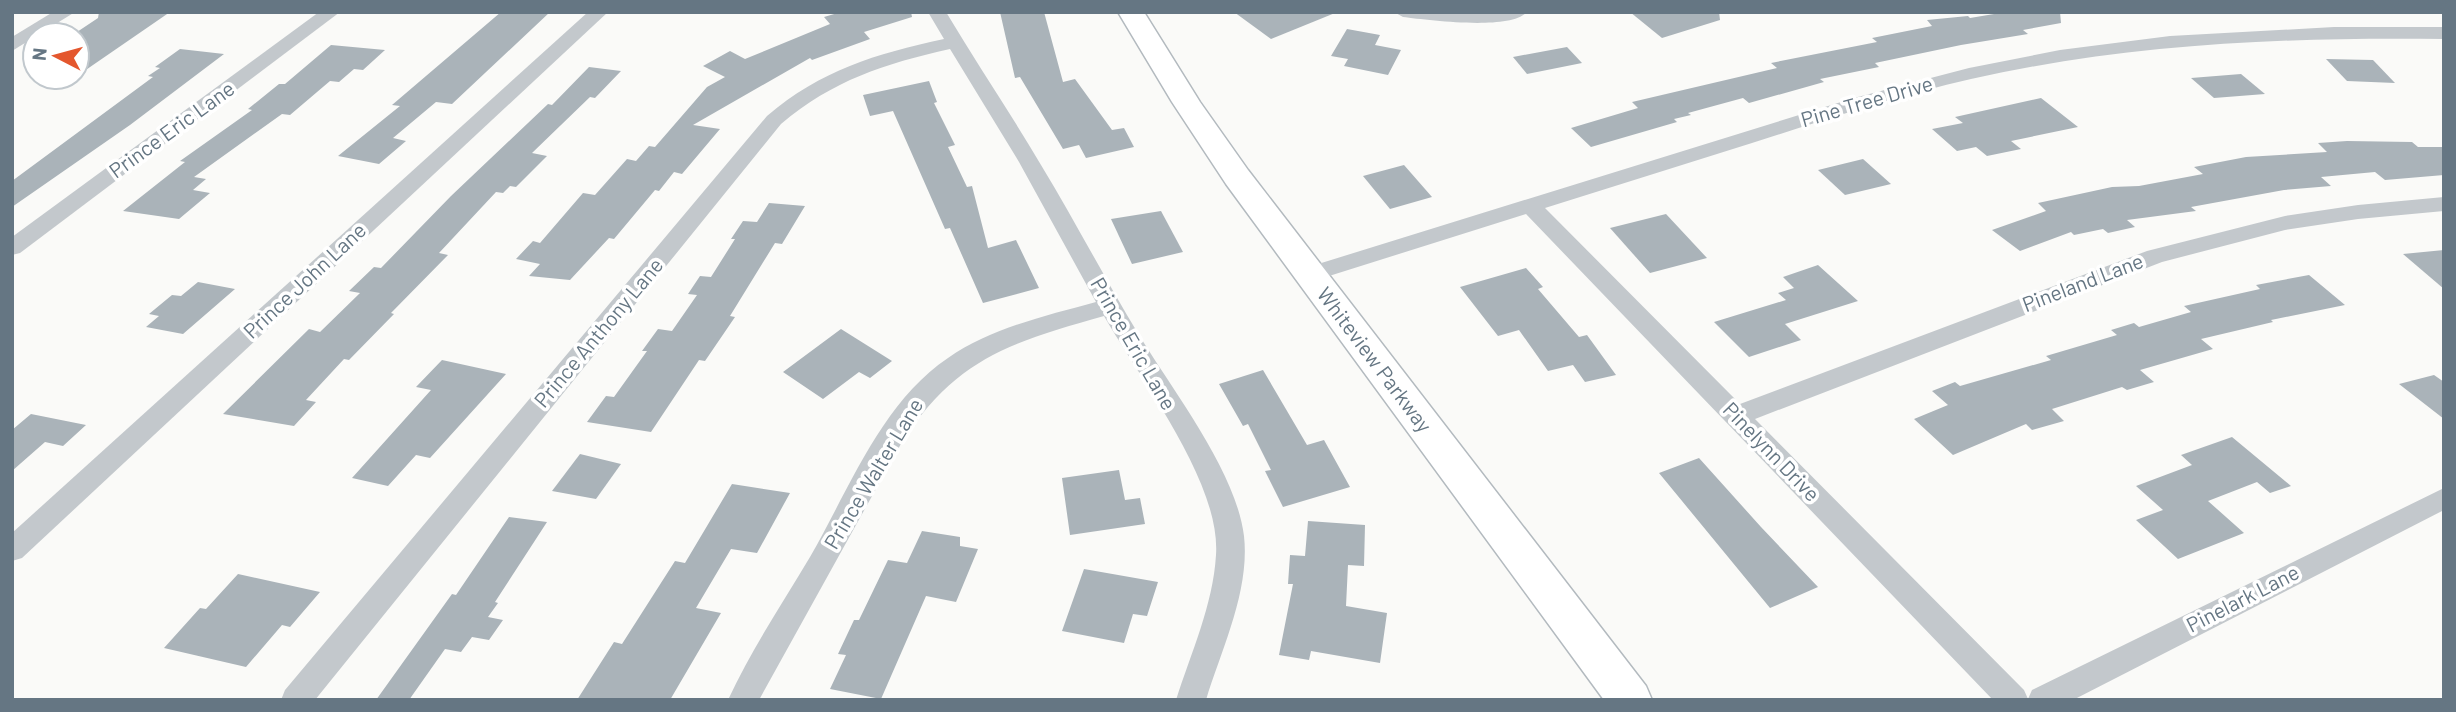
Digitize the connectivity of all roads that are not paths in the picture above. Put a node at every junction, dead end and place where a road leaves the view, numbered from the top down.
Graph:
1 (66, 12) edge
2 (331, 12) edge
3 (599, 12) edge
4 (937, 12) edge
5 (1131, 12) edge
6 (1403, 12) edge
7 (1518, 12) edge
8 (2348, 12) edge
9 (2371, 33) junction
10 (2444, 33) edge
11 (954, 42) junction
12 (12, 45) edge
13 (2444, 204) edge
14 (1530, 205) junction
15 (12, 248) edge
16 (1310, 274) junction
17 (1109, 306) junction
18 (1736, 416) junction
19 (2444, 498) edge
20 (15, 543) edge
21 (296, 700) edge
22 (743, 700) edge
23 (1191, 700) edge
24 (1630, 700) edge
25 (2013, 700) edge
26 (2043, 700) edge

1 - 12 street
2 - 15 street, Prince Eric Lane
3 - 20 street, Prince John Lane
4 - 11 street, Prince Eric Lane
5 - 16 street, Whiteview Parkway
6 - 7 street
8 - 9 street
9 - 10 street, Pine Tree Drive
9 - 14 street, Pine Tree Drive
11 - 17 street, Prince Eric Lane
11 - 21 street, Prince Anthony Lane
13 - 18 street, Pineland Lane
14 - 16 street, Pine Tree Drive
14 - 18 street, Pinelynn Drive
16 - 24 street, Whiteview Parkway
17 - 22 street, Prince Walter Lane
17 - 23 street, Prince Eric Lane
18 - 25 street, Pinelynn Drive
19 - 26 street, Pinelark Lane

